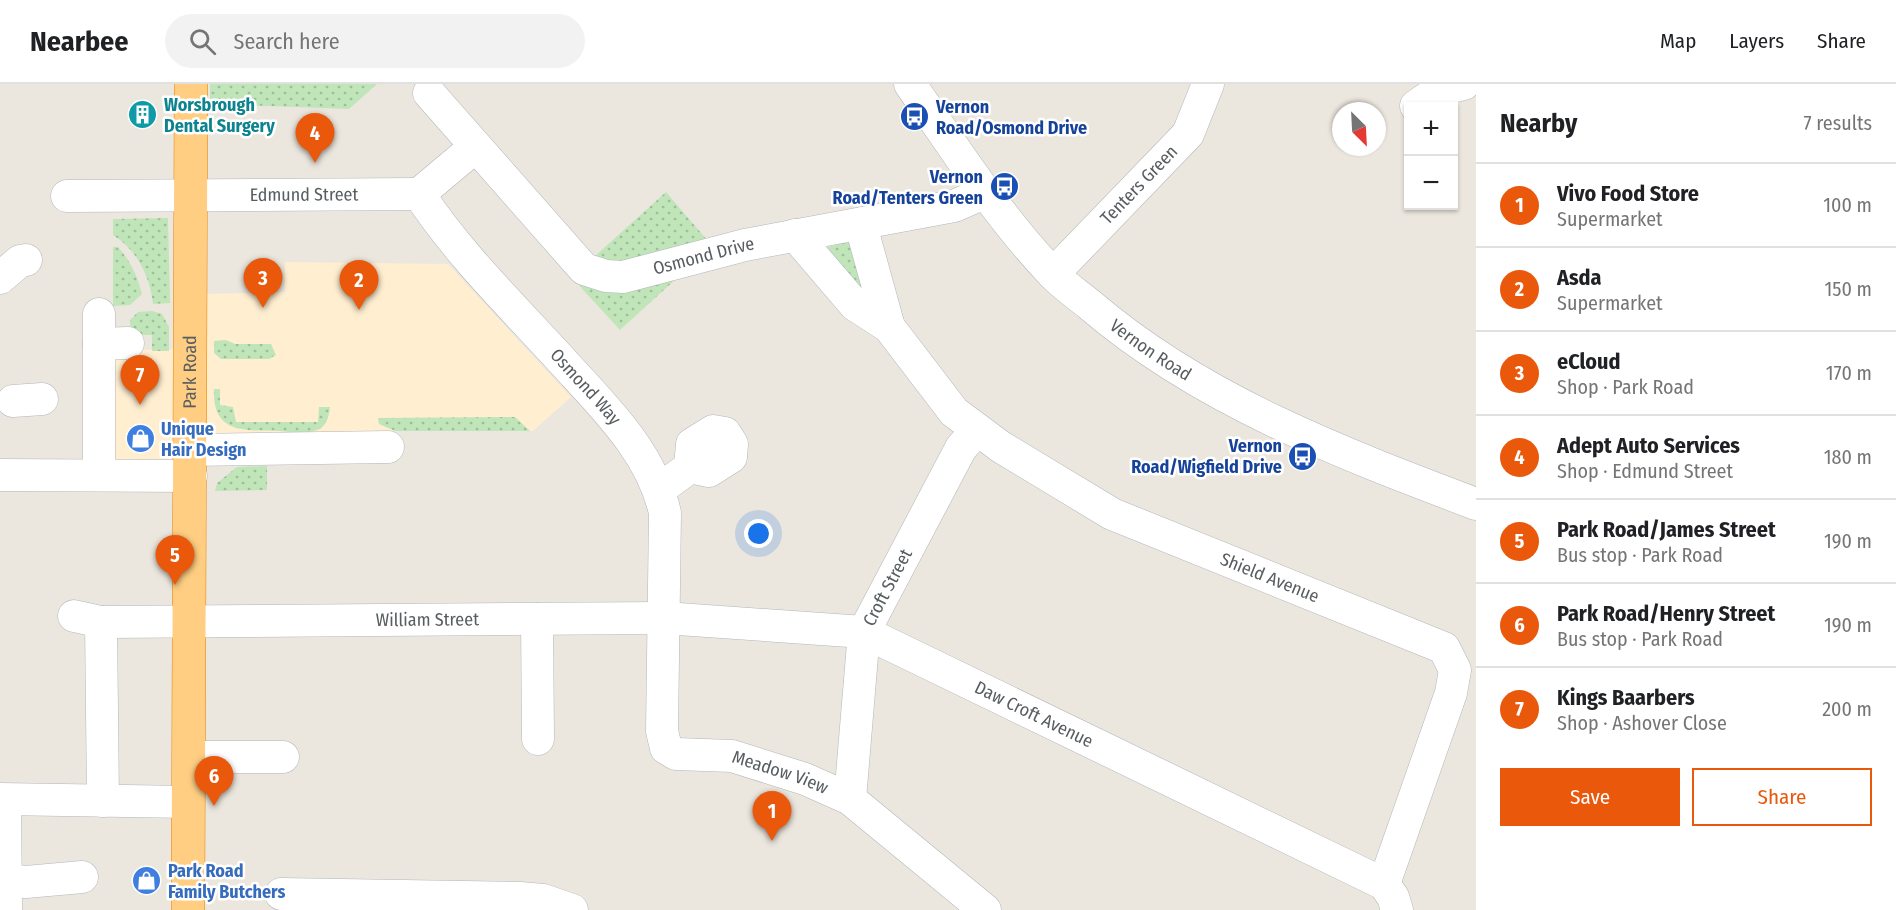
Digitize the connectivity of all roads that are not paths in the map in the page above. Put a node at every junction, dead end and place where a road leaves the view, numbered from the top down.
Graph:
1 (191, 84) edge
2 (910, 84) edge
3 (1208, 84) edge
4 (1464, 84) edge
5 (429, 93) dead end
6 (1422, 102) edge
7 (475, 147) junction
8 (84, 187) dead end
9 (419, 194) junction
10 (984, 194) junction
11 (189, 197) junction
12 (864, 223) junction
13 (795, 235) junction
14 (26, 260) dead end
15 (1053, 274) junction
16 (0, 278) edge
17 (889, 327) junction
18 (109, 333) dead end
19 (977, 430) junction
20 (388, 447) dead end
21 (191, 463) junction
22 (690, 468) dead end
23 (0, 475) edge
24 (99, 475) junction
25 (660, 489) junction
26 (1476, 504) edge
27 (664, 618) junction
28 (190, 620) junction
29 (537, 620) junction
30 (864, 632) junction
31 (538, 739) dead end
32 (189, 757) junction
33 (282, 757) dead end
34 (850, 798) junction
35 (3, 800) edge
36 (103, 801) junction
37 (188, 802) junction
38 (82, 877) dead end
39 (281, 894) dead end
40 (1390, 897) edge
41 (4, 902) edge
42 (188, 910) edge
43 (572, 910) edge
44 (985, 910) edge

1 - 11 highway, Park Road
2 - 10 street, Vernon Road
3 - 15 street, Tenters Green
4 - 6 street
5 - 7 street, Osmond Drive
7 - 9 street
7 - 13 street, Osmond Drive
8 - 11 street, Edmund Street
9 - 11 street, Edmund Street
9 - 25 street, Osmond Way
10 - 12 street, Osmond Drive
10 - 15 street, Vernon Road
11 - 21 highway, Park Road
12 - 13 street, Osmond Drive
12 - 17 street, Shield Avenue
13 - 17 street, Shield Avenue
14 - 16 street
15 - 26 street, Vernon Road
17 - 19 street, Shield Avenue
18 - 24 street
19 - 30 street, Croft Street
19 - 40 street, Shield Avenue
20 - 21 street
21 - 24 street
21 - 28 highway, Park Road
22 - 25 street
23 - 24 street
25 - 27 street, Osmond Way
27 - 29 street, William Street
27 - 30 street, Daw Croft Avenue
27 - 34 street, Meadow View
28 - 29 street, William Street
28 - 32 highway, Park Road
28 - 36 street, William Street
29 - 31 street
30 - 34 street, Croft Street
30 - 40 street, Daw Croft Avenue
32 - 33 street
32 - 37 highway, Park Road
34 - 44 street, Meadow View
35 - 36 street
35 - 41 street
36 - 37 street
37 - 42 highway, Park Road
38 - 41 street
39 - 43 street

